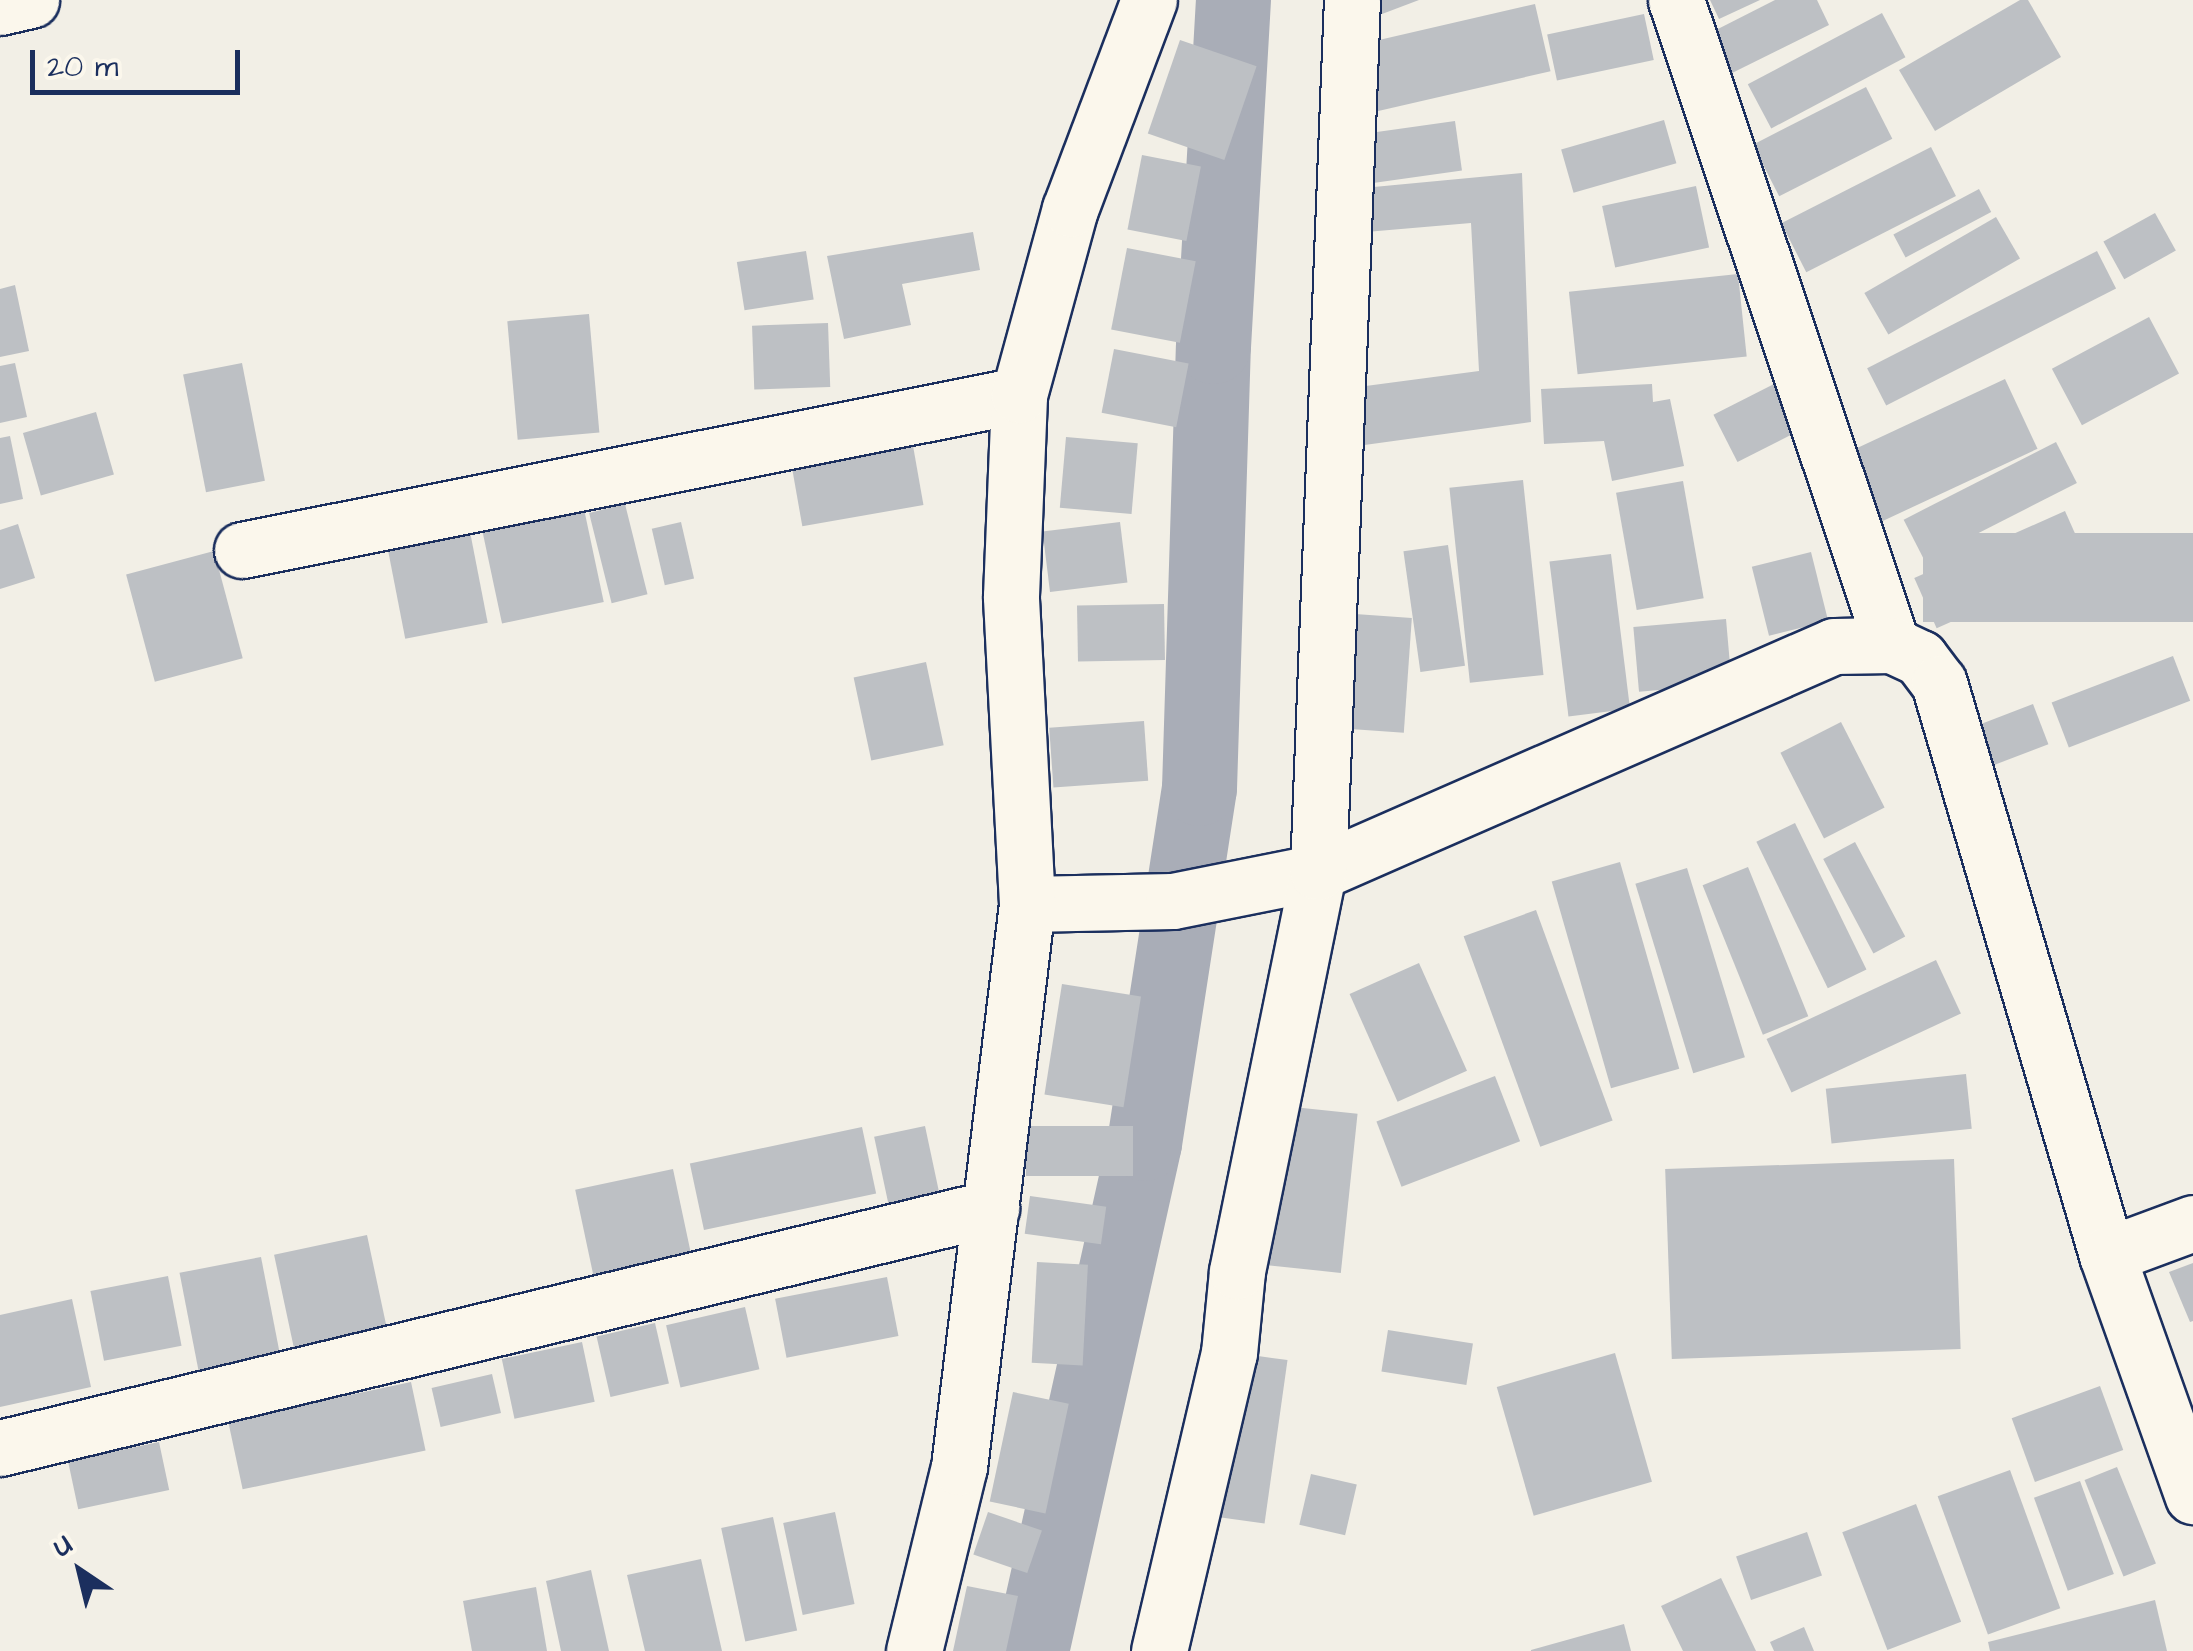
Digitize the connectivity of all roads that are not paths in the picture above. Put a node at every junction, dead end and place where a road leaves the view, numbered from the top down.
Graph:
1 (31, 0) edge
2 (1149, 0) edge
3 (1352, 0) edge
4 (1676, 0) edge
5 (0, 7) edge
6 (1019, 395) junction
7 (242, 550) dead end
8 (1892, 645) junction
9 (1293, 876) junction
10 (1027, 904) junction
11 (990, 1208) junction
12 (2193, 1224) edge
13 (2107, 1254) junction
14 (0, 1448) edge
15 (2193, 1496) edge
16 (911, 1650) edge
17 (1159, 1651) edge

1 - 5 street
2 - 6 street
3 - 9 street
4 - 8 street
6 - 7 street
6 - 10 street
8 - 9 street
8 - 13 street
9 - 10 street
9 - 17 street
10 - 11 street
11 - 14 street
11 - 16 street
12 - 13 street
13 - 15 street

